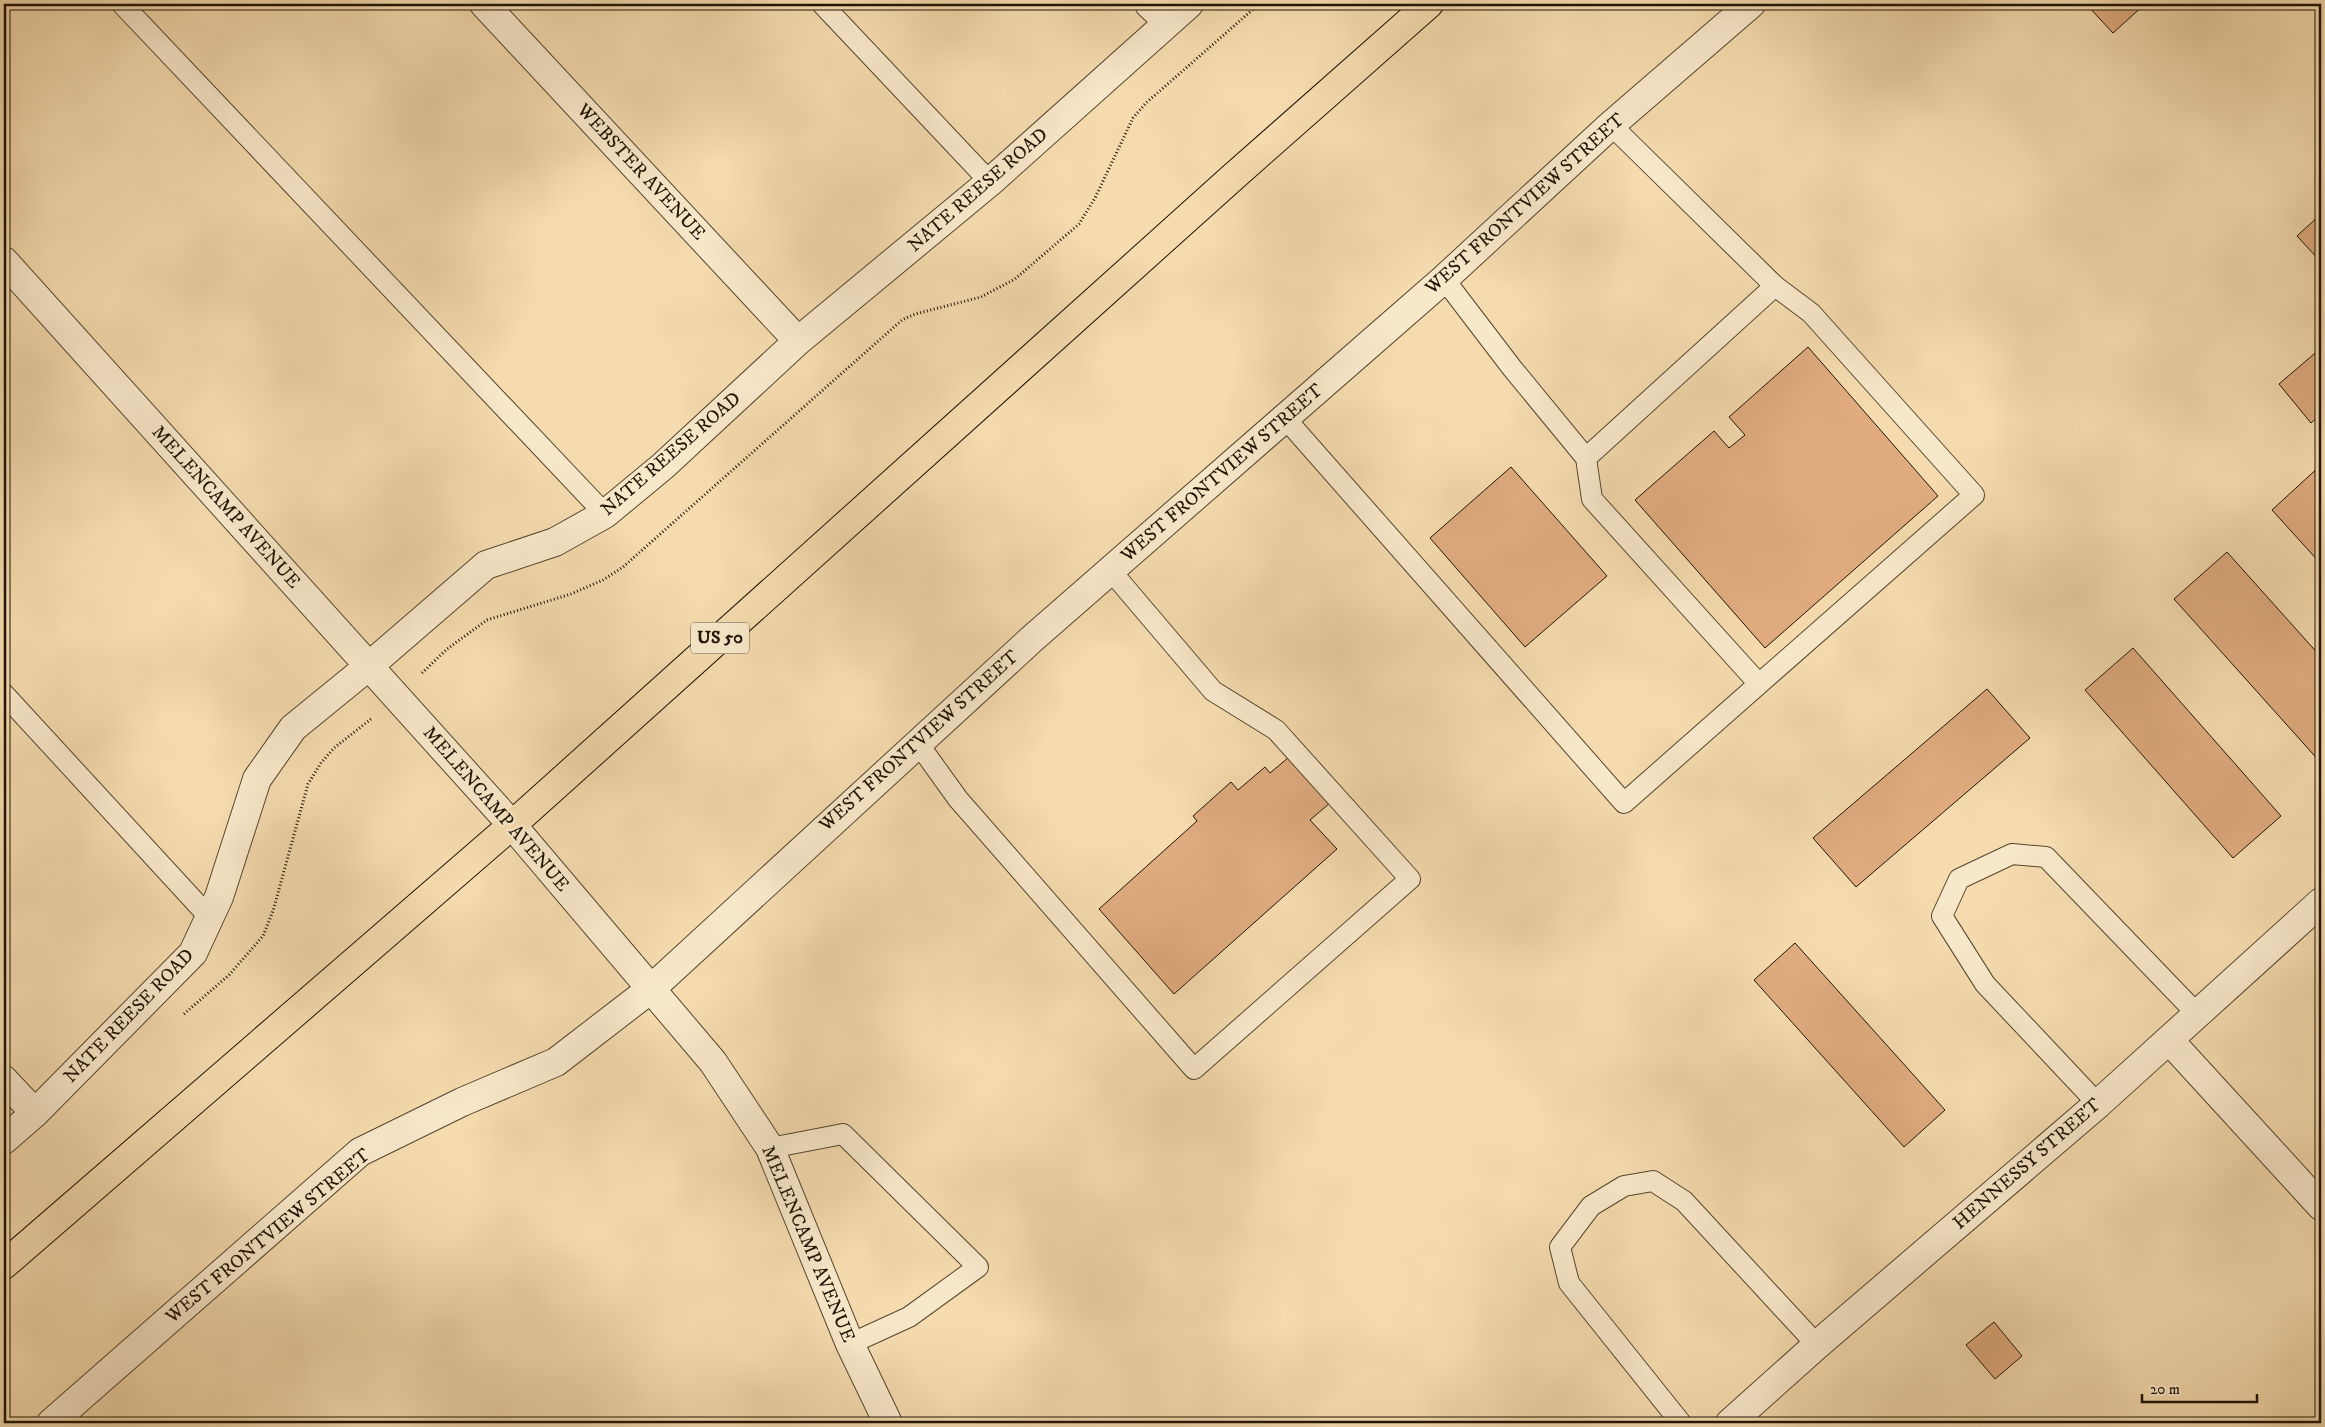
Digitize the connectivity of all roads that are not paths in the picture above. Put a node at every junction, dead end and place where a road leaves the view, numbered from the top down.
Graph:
1 (122, 4) edge
2 (484, 4) edge
3 (822, 4) edge
4 (1189, 4) edge
5 (1429, 4) edge
6 (1751, 4) edge
7 (1159, 13) edge
8 (1611, 125) junction
9 (990, 182) junction
10 (4, 261) edge
11 (1444, 278) junction
12 (1776, 286) junction
13 (798, 341) junction
14 (1284, 418) junction
15 (1586, 458) junction
16 (605, 514) junction
17 (1111, 571) junction
18 (369, 666) junction
19 (1759, 684) junction
20 (4, 694) edge
21 (917, 742) junction
22 (512, 825) junction
23 (2321, 902) edge
24 (210, 918) junction
25 (652, 988) junction
26 (2196, 1014) junction
27 (2169, 1040) junction
28 (4, 1080) edge
29 (2098, 1104) junction
30 (35, 1113) junction
31 (4, 1140) edge
32 (770, 1148) junction
33 (2321, 1206) edge
34 (4, 1265) edge
35 (850, 1344) junction
36 (1817, 1344) junction
37 (51, 1423) edge
38 (888, 1423) edge
39 (1681, 1423) edge
40 (1730, 1423) edge

1 - 16 lane
2 - 13 street, WEBSTER AVENUE
3 - 9 lane
4 - 7 street, NATE REESE ROAD
5 - 22 highway, US 50
6 - 8 street, WEST FRONTVIEW STREET
7 - 9 street, NATE REESE ROAD
8 - 11 street, WEST FRONTVIEW STREET
8 - 12 lane
9 - 13 street, NATE REESE ROAD
10 - 18 street, MELENCAMP AVENUE
11 - 14 street, WEST FRONTVIEW STREET
11 - 15 lane
12 - 15 lane
12 - 19 lane
13 - 16 street, NATE REESE ROAD
14 - 17 street, WEST FRONTVIEW STREET
14 - 19 lane
15 - 19 lane
16 - 18 street, NATE REESE ROAD
17 - 21 street, WEST FRONTVIEW STREET
17 - 21 lane
18 - 22 street, MELENCAMP AVENUE
18 - 24 street, NATE REESE ROAD
20 - 24 lane
21 - 25 street, WEST FRONTVIEW STREET
22 - 25 street, MELENCAMP AVENUE
22 - 34 highway, US 50
23 - 26 street, HENNESSY STREET
24 - 30 street, NATE REESE ROAD
25 - 32 street, MELENCAMP AVENUE
25 - 37 street, WEST FRONTVIEW STREET
26 - 27 street, HENNESSY STREET
26 - 29 lane
27 - 29 street, HENNESSY STREET
27 - 33 street
28 - 30 street
29 - 36 street, HENNESSY STREET
30 - 31 street, NATE REESE ROAD
32 - 35 street, MELENCAMP AVENUE
32 - 35 lane
35 - 38 street, MELENCAMP AVENUE
36 - 39 lane
36 - 40 street, HENNESSY STREET

